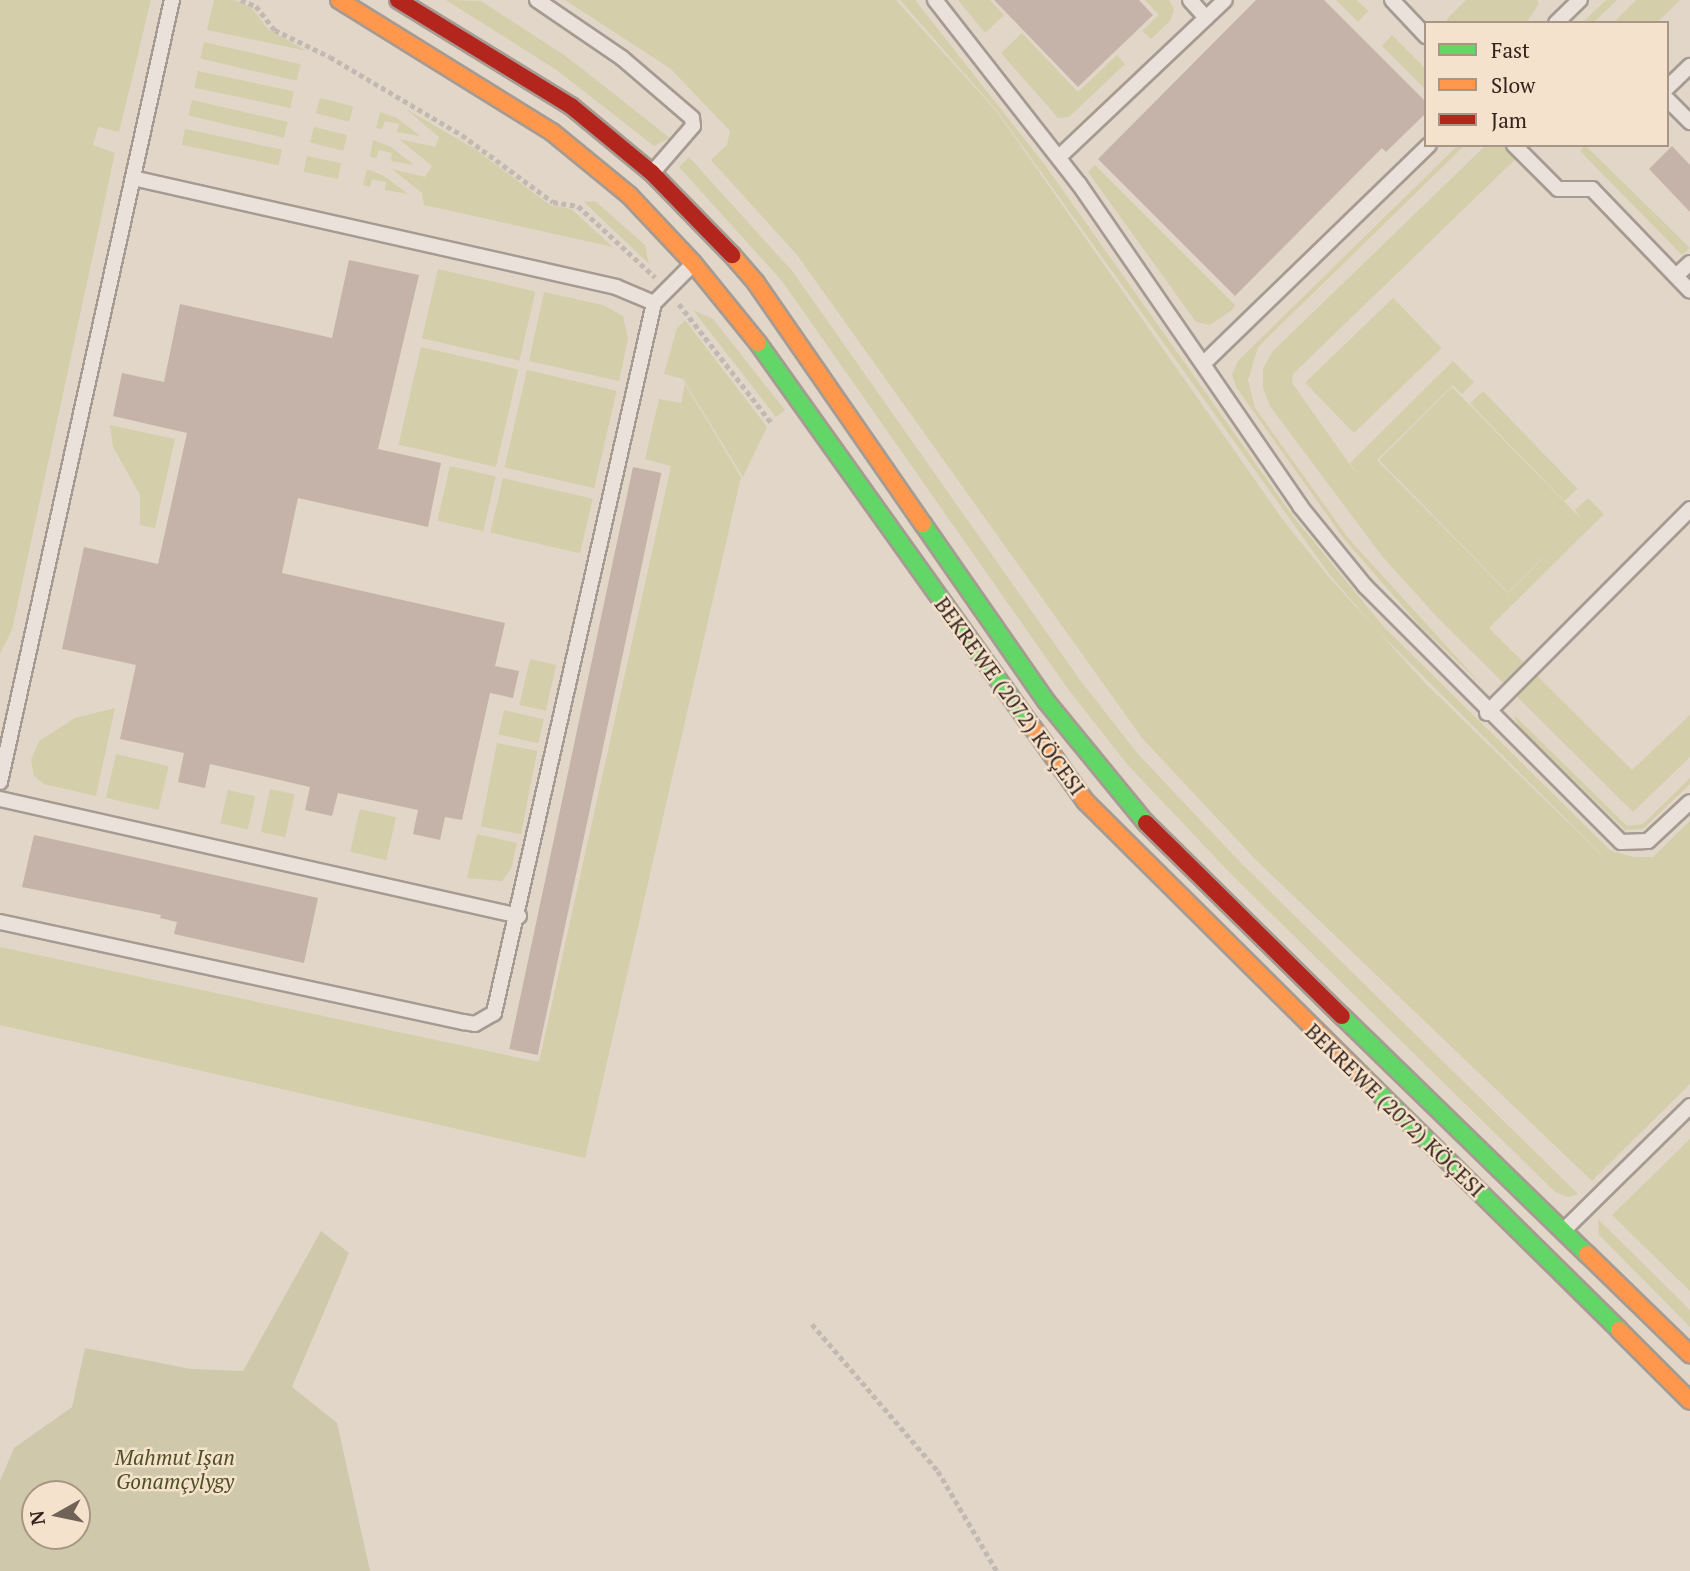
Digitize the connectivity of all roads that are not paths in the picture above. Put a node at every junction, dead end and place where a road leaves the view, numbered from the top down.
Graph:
1 (172, 0) edge
2 (339, 0) edge
3 (398, 0) edge
4 (537, 0) edge
5 (935, 0) edge
6 (1190, 0) edge
7 (1225, 0) edge
8 (1392, 0) edge
9 (1580, 0) edge
10 (1206, 18) junction
11 (1558, 21) edge
12 (1424, 34) edge
13 (1690, 66) edge
14 (1669, 86) edge
15 (1669, 101) edge
16 (1690, 122) edge
17 (1427, 147) edge
18 (1516, 147) edge
19 (1059, 157) junction
20 (652, 173) junction
21 (133, 178) junction
22 (694, 263) junction
23 (1690, 263) edge
24 (1676, 276) junction
25 (1690, 291) edge
26 (654, 303) junction
27 (1204, 363) junction
28 (1690, 509) edge
29 (1487, 713) junction
30 (0, 782) edge
31 (0, 799) edge
32 (1690, 802) edge
33 (519, 916) junction
34 (0, 922) edge
35 (1690, 1106) edge
36 (1563, 1231) junction
37 (1540, 1252) junction
38 (1690, 1354) edge
39 (1690, 1401) edge

1 - 21 lane
2 - 22 main road, BEKREWE (2072) KÖÇESI
3 - 20 main road, BEKREWE (2072) KÖÇESI
4 - 20 lane
5 - 19 lane
6 - 10 lane
7 - 10 lane
8 - 12 lane
9 - 11 lane
10 - 19 lane
13 - 14 lane
15 - 16 lane
17 - 27 lane
18 - 24 lane
19 - 27 lane
20 - 36 main road, BEKREWE (2072) KÖÇESI
21 - 26 lane
21 - 30 lane
22 - 26 lane
22 - 37 main road, BEKREWE (2072) KÖÇESI
23 - 24 lane
24 - 25 lane
26 - 33 lane
27 - 29 lane
28 - 29 lane
29 - 32 lane
31 - 33 lane
33 - 34 lane
35 - 36 lane
36 - 37 lane
36 - 38 main road, BEKREWE (2072) KÖÇESI
37 - 39 main road, BEKREWE (2072) KÖÇESI

